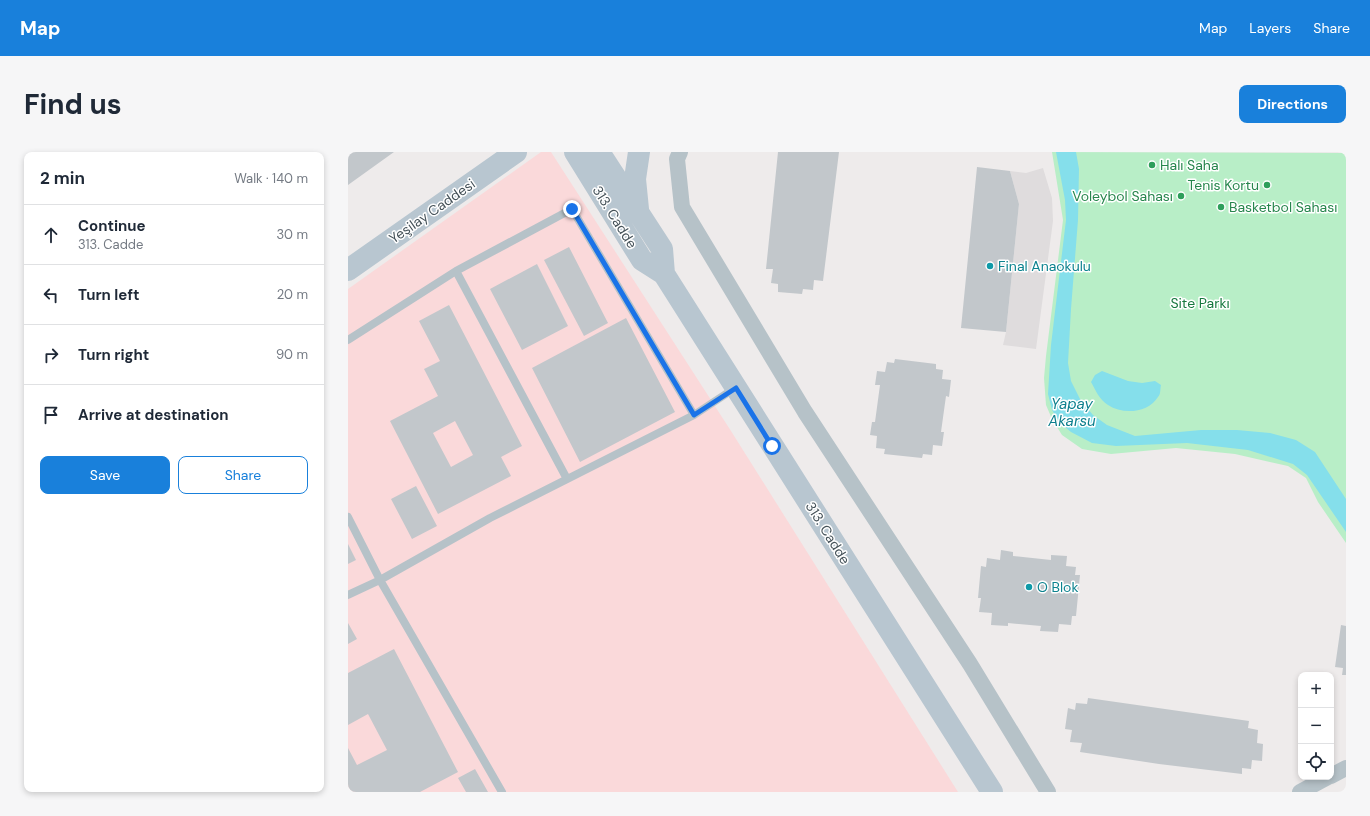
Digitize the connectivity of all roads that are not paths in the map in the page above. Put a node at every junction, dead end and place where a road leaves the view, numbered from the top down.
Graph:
1 (516, 152) edge
2 (574, 152) edge
3 (599, 152) edge
4 (639, 152) edge
5 (680, 152) edge
6 (638, 212) junction
7 (348, 270) edge
8 (456, 271) junction
9 (664, 274) junction
10 (348, 340) edge
11 (736, 388) junction
12 (694, 415) junction
13 (567, 479) junction
14 (348, 516) edge
15 (380, 580) junction
16 (348, 595) edge
17 (1346, 768) edge
18 (1334, 774) edge
19 (1322, 780) edge
20 (502, 792) edge
21 (992, 792) edge
22 (1048, 792) edge
23 (1300, 792) edge

1 - 7 main road, Yeşilay Caddesi
2 - 9 main road, 313. Cadde
3 - 6 main road, 313. Cadde
4 - 6 main road
5 - 22 street
6 - 9 main road, 313. Cadde
8 - 10 lane
8 - 12 lane
8 - 13 lane
9 - 11 main road, 313. Cadde
11 - 12 lane
11 - 21 main road, 313. Cadde
12 - 13 lane
13 - 15 lane
14 - 15 lane
15 - 16 lane
15 - 20 lane
17 - 18 street
19 - 23 street

